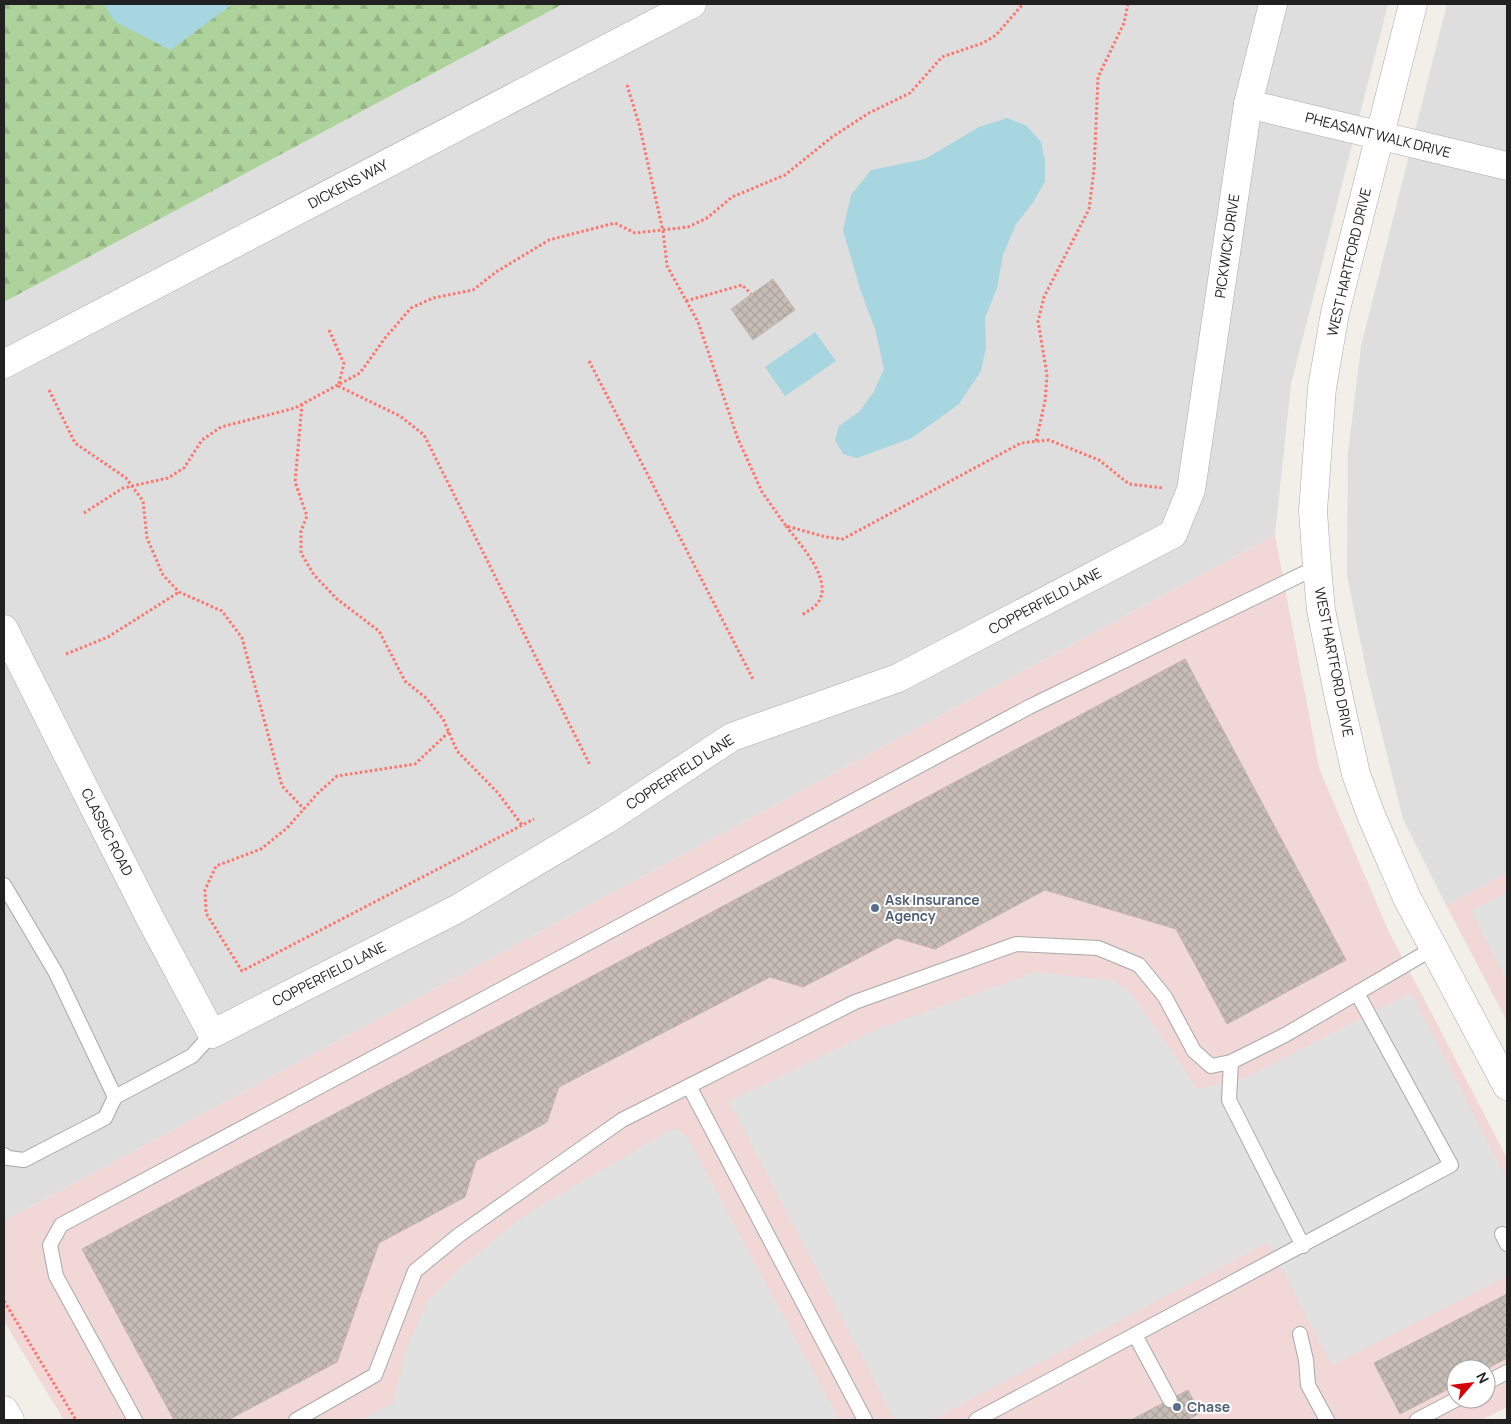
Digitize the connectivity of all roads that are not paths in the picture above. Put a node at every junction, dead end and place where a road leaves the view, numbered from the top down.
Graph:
1 (692, 4) edge
2 (1273, 4) edge
3 (1413, 4) edge
4 (1248, 104) junction
5 (1380, 135) junction
6 (1507, 166) edge
7 (4, 364) edge
8 (1191, 490) joint
9 (1317, 567) junction
10 (4, 629) edge
11 (4, 885) edge
12 (1434, 948) junction
13 (1357, 993) junction
14 (212, 1034) junction
15 (1231, 1062) junction
16 (689, 1086) junction
17 (1507, 1086) edge
18 (115, 1097) junction
19 (4, 1155) edge
20 (1303, 1246) junction
21 (1300, 1334) dead end
22 (1136, 1335) junction
23 (1170, 1400) dead end
24 (1446, 1405) edge
25 (4, 1410) edge
26 (10, 1420) edge
27 (135, 1420) edge
28 (296, 1420) edge
29 (865, 1420) edge
30 (976, 1420) edge
31 (1327, 1420) edge
32 (1417, 1420) edge

1 - 7 street, DICKENS WAY
2 - 4 street, PICKWICK DRIVE
3 - 5 street, WEST HARTFORD DRIVE
4 - 5 street, PHEASANT WALK DRIVE
4 - 8 street, PICKWICK DRIVE
5 - 6 street, PHEASANT WALK DRIVE
5 - 9 street, WEST HARTFORD DRIVE
8 - 14 street, COPPERFIELD LANE
9 - 12 street, WEST HARTFORD DRIVE
9 - 27 lane
10 - 14 street, CLASSIC ROAD
11 - 18 lane
12 - 13 lane
12 - 17 street, WEST HARTFORD DRIVE
13 - 15 lane
13 - 20 lane
14 - 18 lane
15 - 16 lane
15 - 20 lane
16 - 28 lane
16 - 29 lane
18 - 19 lane
20 - 22 lane
21 - 31 lane
22 - 23 lane
22 - 30 lane
24 - 32 lane
25 - 26 street

